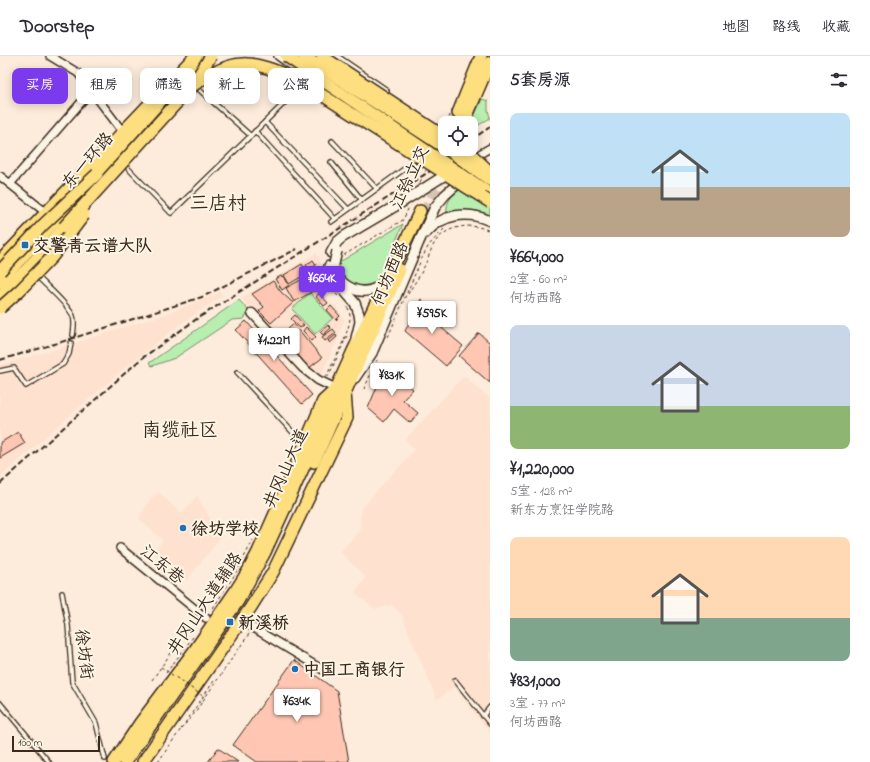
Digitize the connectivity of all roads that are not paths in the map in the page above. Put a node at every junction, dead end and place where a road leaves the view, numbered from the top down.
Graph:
1 (50, 56) edge
2 (212, 56) edge
3 (278, 56) edge
4 (286, 56) edge
5 (293, 56) edge
6 (304, 56) edge
7 (330, 56) edge
8 (481, 56) edge
9 (199, 57) edge
10 (490, 62) edge
11 (295, 68) edge
12 (311, 68) edge
13 (320, 68) edge
14 (76, 72) edge
15 (196, 77) edge
16 (324, 77) edge
17 (196, 81) edge
18 (196, 88) edge
19 (324, 88) edge
20 (80, 104) edge
21 (101, 104) edge
22 (173, 104) edge
23 (284, 104) edge
24 (265, 122) junction
25 (426, 125) joint
26 (123, 132) junction
27 (255, 132) junction
28 (438, 132) edge
29 (251, 136) junction
30 (332, 141) dead end
31 (438, 143) edge
32 (490, 148) edge
33 (427, 152) junction
34 (457, 156) edge
35 (473, 156) edge
36 (331, 162) dead end
37 (120, 163) junction
38 (487, 166) edge
39 (490, 172) edge
40 (97, 174) junction
41 (473, 175) junction
42 (0, 176) edge
43 (449, 176) junction
44 (490, 180) edge
45 (490, 183) edge
46 (10, 184) junction
47 (377, 189) junction
48 (490, 194) edge
49 (362, 200) junction
50 (490, 202) edge
51 (348, 209) junction
52 (47, 213) junction
53 (57, 221) junction
54 (490, 221) edge
55 (419, 242) junction
56 (0, 261) edge
57 (332, 265) junction
58 (27, 269) junction
59 (0, 271) edge
60 (387, 280) junction
61 (0, 282) edge
62 (0, 294) edge
63 (0, 308) edge
64 (252, 313) dead end
65 (73, 335) dead end
66 (71, 343) dead end
67 (353, 351) junction
68 (0, 371) edge
69 (237, 372) dead end
70 (341, 391) junction
71 (298, 438) dead end
72 (120, 548) dead end
73 (62, 593) dead end
74 (206, 618) road end
75 (242, 621) junction
76 (323, 670) dead end
77 (455, 680) dead end
78 (0, 703) edge
79 (490, 707) edge
80 (483, 716) junction
81 (490, 724) edge
82 (110, 761) edge
83 (49, 762) edge
84 (125, 762) edge
85 (131, 762) edge
86 (143, 762) edge

1 - 14 street
2 - 15 main road, bridge
3 - 11 street
4 - 48 main road, bridge
5 - 12 street
6 - 31 main road, bridge
7 - 13 lane
7 - 25 street
7 - 28 main road, bridge
8 - 10 main road
9 - 26 main road
9 - 40 main road, 东一环路
16 - 33 street
17 - 50 main road, bridge
18 - 29 lane
19 - 33 street
20 - 46 street
21 - 26 street
22 - 37 main road, 东一环路, bridge
23 - 24 lane
24 - 27 lane
24 - 51 lane
25 - 33 street
26 - 52 main road
27 - 29 lane
27 - 51 lane
29 - 37 lane
30 - 47 lane
32 - 43 street
33 - 47 lane
34 - 44 main road, bridge
35 - 39 main road, bridge
36 - 49 lane
37 - 58 main road, 东一环路, bridge
37 - 62 main road
37 - 63 main road, bridge
38 - 43 main road
40 - 53 main road, 东一环路, bridge
40 - 59 main road, bridge
41 - 43 main road, 何坊西路
41 - 45 main road
41 - 55 main road, 何坊西路
42 - 46 street
43 - 57 main road, 何坊西路, bridge
46 - 52 street
47 - 49 lane
49 - 51 lane
52 - 53 street
52 - 56 main road
53 - 61 main road, 东一环路
54 - 55 main road
55 - 70 main road, 何坊西路
57 - 60 main road, 何坊西路
57 - 67 main road, 何坊西路
58 - 62 main road, 东一环路
58 - 65 lane
60 - 67 main road, 井冈山大道
60 - 70 main road, 井冈山大道
64 - 70 street
66 - 68 lane
67 - 70 main road, 井冈山大道
69 - 71 lane
70 - 75 main road
70 - 82 main road, 井冈山大道辅路
70 - 84 main road, 井冈山大道
70 - 85 main road, 井冈山大道
72 - 74 street, 江东巷
73 - 82 lane, 徐坊街
75 - 76 street
75 - 86 main road
77 - 80 lane
78 - 83 lane
79 - 80 lane
80 - 81 lane

